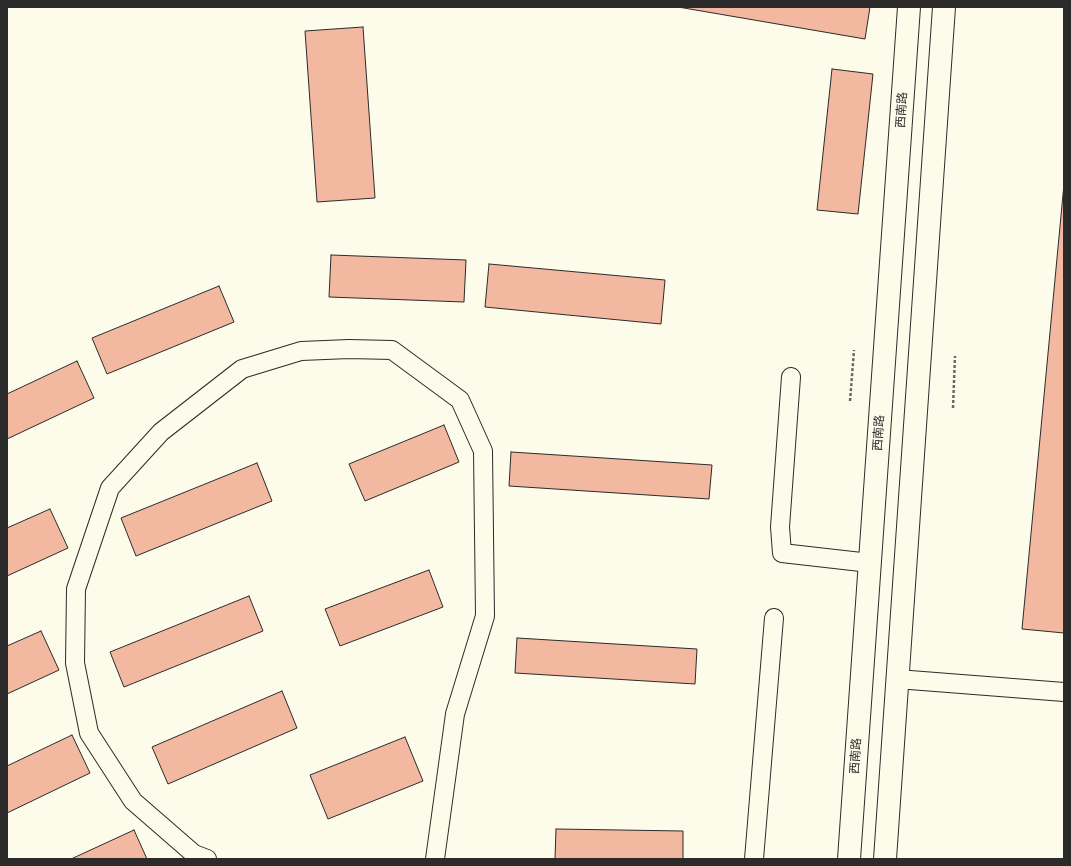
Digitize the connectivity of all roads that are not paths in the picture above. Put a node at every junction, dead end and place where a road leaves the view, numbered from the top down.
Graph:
1 (909, 7) edge
2 (944, 7) edge
3 (791, 378) dead end
4 (870, 563) junction
5 (774, 618) dead end
6 (898, 679) junction
7 (1064, 692) edge
8 (207, 859) edge
9 (435, 859) edge
10 (754, 859) edge
11 (849, 859) edge
12 (885, 859) edge

1 - 4 main road, 西南路
2 - 6 main road
3 - 4 street
4 - 11 main road, 西南路
5 - 10 street
6 - 7 street
6 - 12 main road
8 - 9 street

